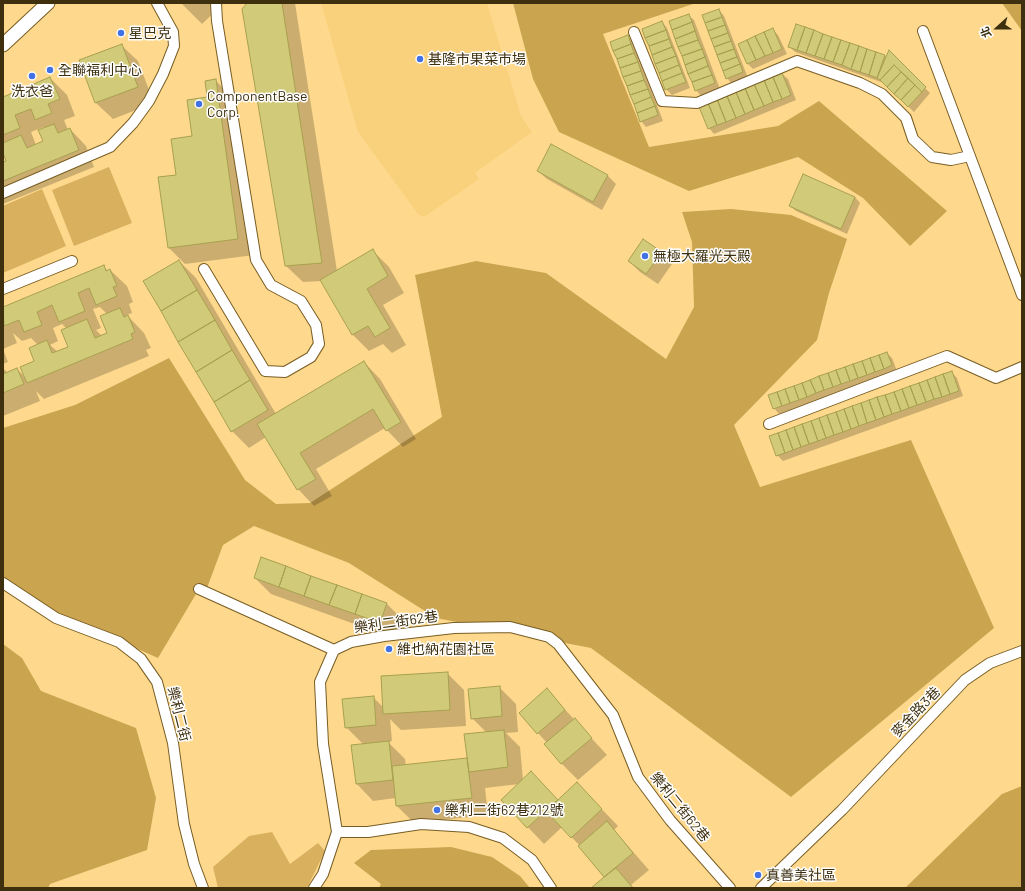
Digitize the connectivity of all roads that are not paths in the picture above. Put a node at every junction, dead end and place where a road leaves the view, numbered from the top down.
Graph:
1 (48, 3) edge
2 (157, 3) edge
3 (216, 3) edge
4 (923, 31) dead end
5 (634, 32) dead end
6 (3, 45) edge
7 (970, 156) junction
8 (3, 193) edge
9 (72, 261) dead end
10 (204, 269) dead end
11 (3, 289) edge
12 (1022, 295) edge
13 (1022, 368) edge
14 (769, 424) dead end
15 (3, 583) edge
16 (199, 589) dead end
17 (334, 650) junction
18 (1022, 651) edge
19 (337, 832) junction
20 (204, 888) edge
21 (314, 888) edge
22 (551, 888) edge
23 (730, 888) edge
24 (761, 888) edge

1 - 6 street
2 - 8 street
3 - 10 street
4 - 7 street
5 - 7 street
7 - 12 street
9 - 11 street
13 - 14 street
15 - 20 street, 樂利二街
16 - 17 street
17 - 19 street
17 - 23 street, 樂利二街62巷
18 - 24 street, 麥金路3巷
19 - 21 street
19 - 22 street

